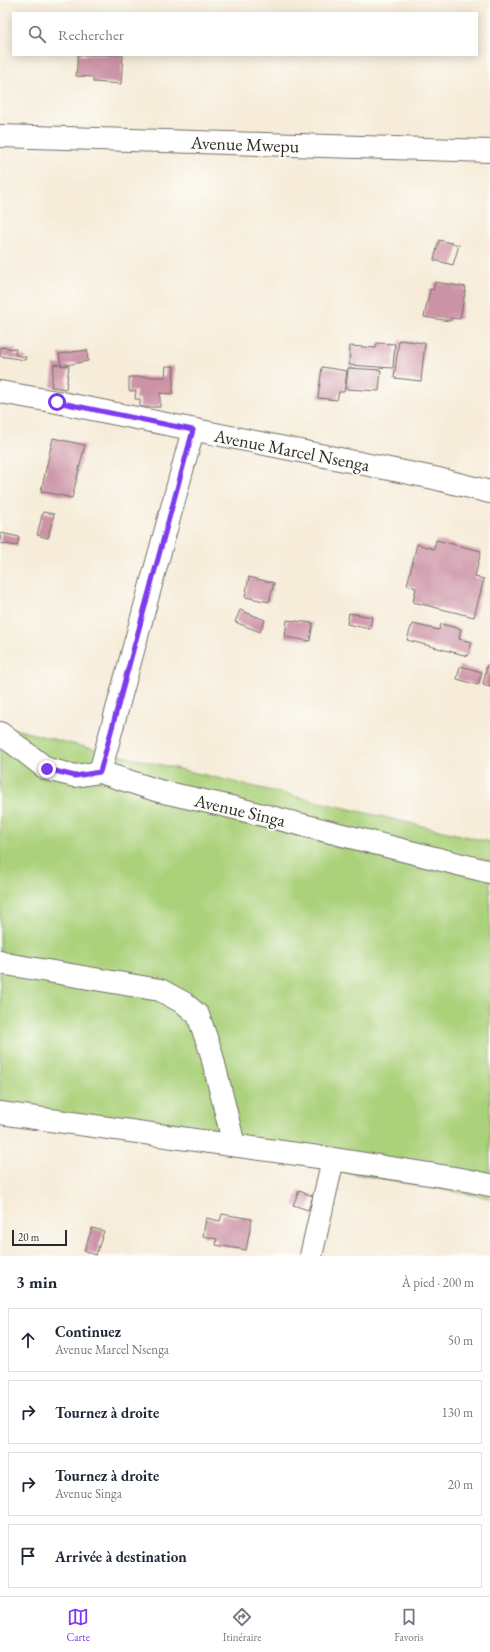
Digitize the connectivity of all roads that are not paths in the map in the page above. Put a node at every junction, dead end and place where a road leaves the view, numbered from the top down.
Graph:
1 (0, 136) edge
2 (490, 152) edge
3 (0, 392) edge
4 (193, 430) junction
5 (490, 492) edge
6 (0, 733) edge
7 (100, 772) junction
8 (490, 872) edge
9 (0, 961) edge
10 (0, 1113) edge
11 (234, 1145) junction
12 (332, 1159) junction
13 (490, 1185) edge
14 (311, 1256) edge

1 - 2 street, Avenue Mwepu
3 - 4 street, Avenue Marcel Nsenga
4 - 5 street, Avenue Marcel Nsenga
4 - 7 street
6 - 7 street, Avenue Singa
7 - 8 street, Avenue Singa
9 - 11 street
10 - 11 street
11 - 12 street
12 - 13 street
12 - 14 street

